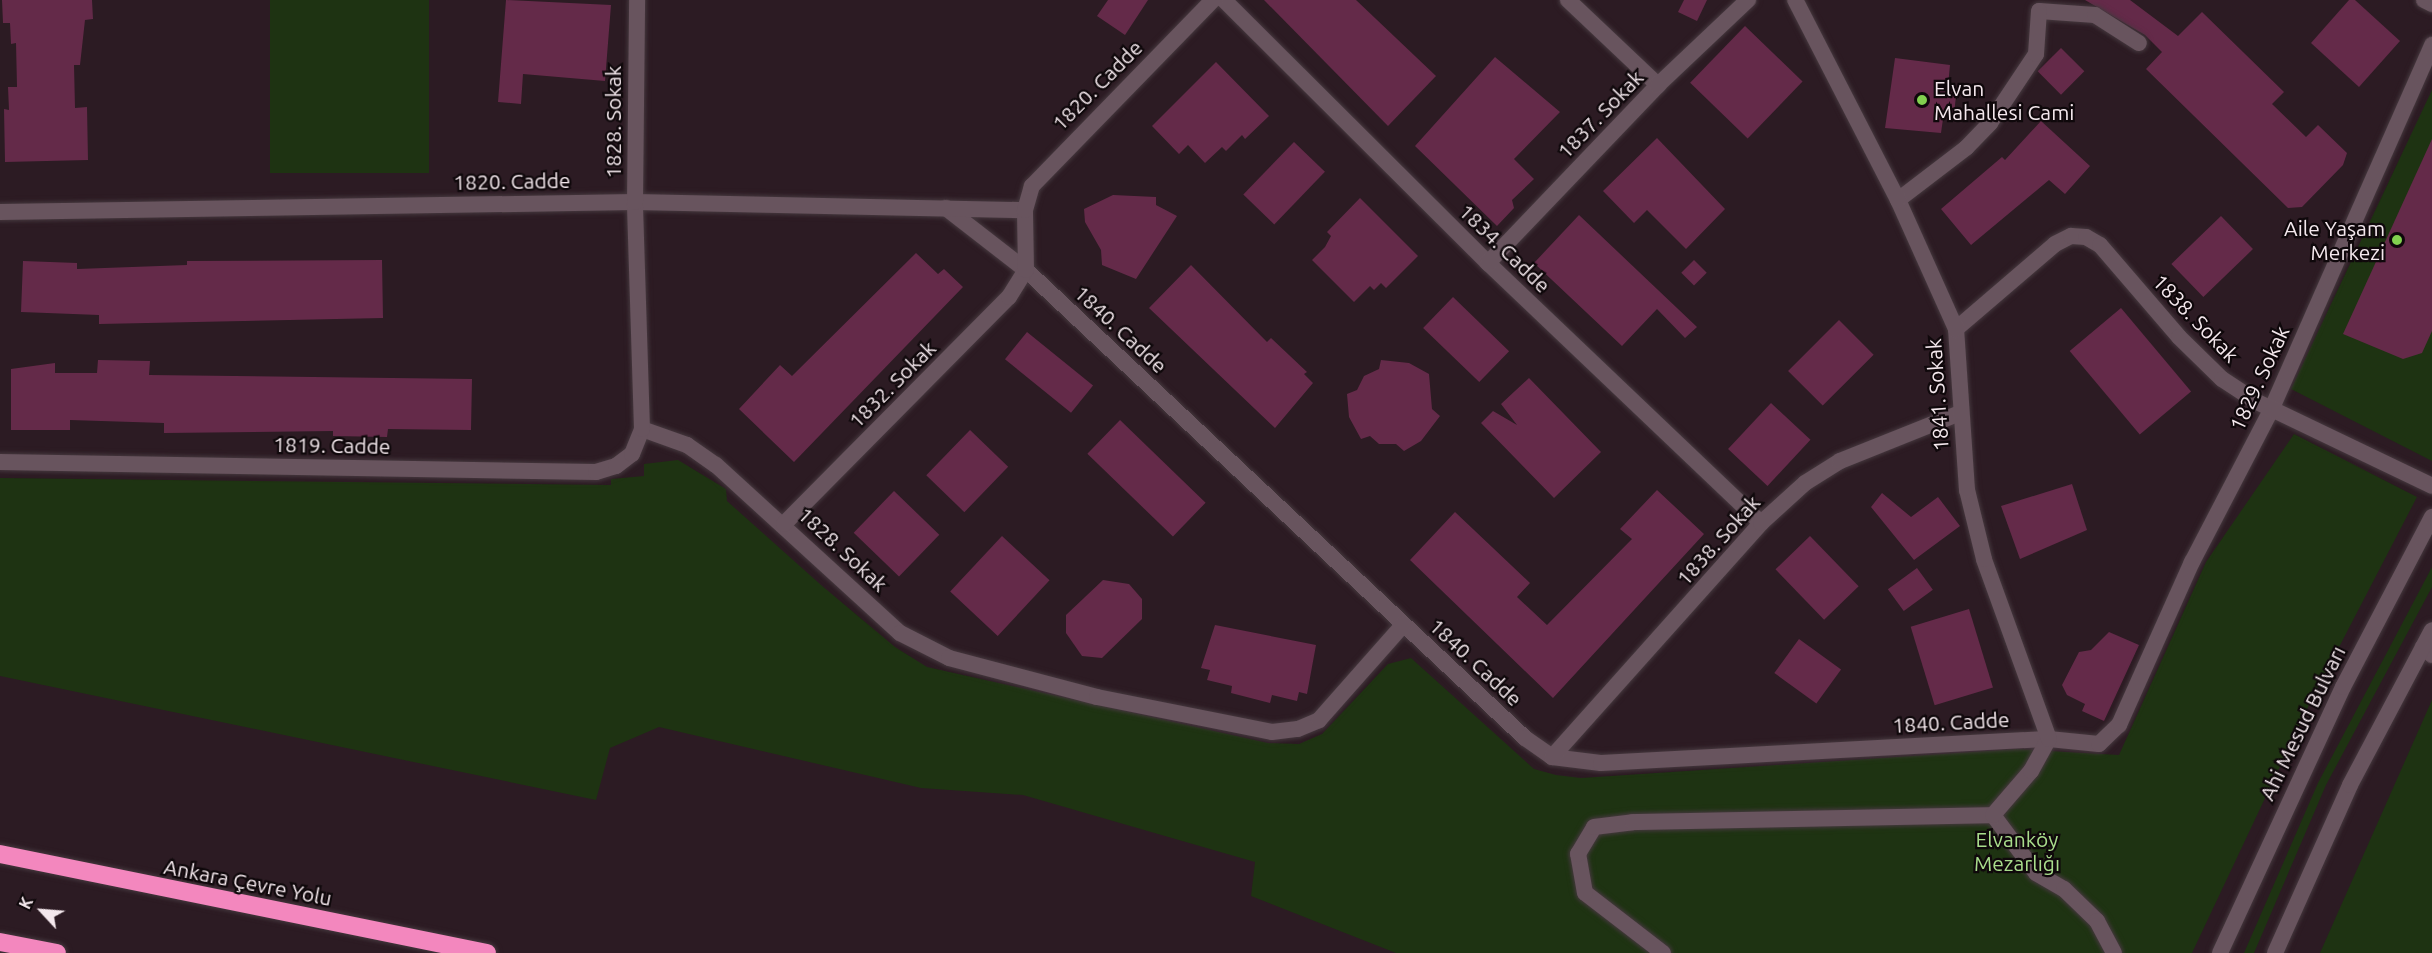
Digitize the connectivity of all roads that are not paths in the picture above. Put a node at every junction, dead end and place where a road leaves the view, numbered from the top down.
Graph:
1 (637, 0) edge
2 (1213, 0) edge
3 (1224, 0) edge
4 (1568, 0) edge
5 (1748, 0) edge
6 (1795, 0) edge
7 (2424, 0) edge
8 (2432, 4) edge
9 (2034, 6) edge
10 (2074, 6) edge
11 (2139, 43) dead end
12 (2432, 45) edge
13 (1658, 85) junction
14 (1898, 200) junction
15 (635, 202) junction
16 (946, 208) junction
17 (1025, 210) junction
18 (0, 212) edge
19 (1488, 263) junction
20 (1026, 270) junction
21 (1956, 329) junction
22 (2272, 408) junction
23 (1960, 413) junction
24 (642, 429) junction
25 (0, 462) edge
26 (2432, 486) edge
27 (2432, 517) edge
28 (1761, 523) junction
29 (784, 524) junction
30 (1403, 625) junction
31 (2432, 630) edge
32 (2427, 651) edge
33 (2119, 725) joint
34 (2049, 739) junction
35 (1552, 757) junction
36 (1993, 815) junction
37 (0, 854) edge
38 (0, 942) edge
39 (57, 953) edge
40 (487, 953) edge
41 (1663, 953) edge
42 (2114, 953) edge
43 (2220, 953) edge
44 (2276, 953) edge

1 - 15 street, 1828. Sokak
2 - 17 street, 1820. Cadde
3 - 19 street, 1834. Cadde
4 - 13 street
5 - 13 street, 1837. Sokak
6 - 14 street, 1841. Sokak
7 - 8 street
9 - 10 street
9 - 14 street
10 - 11 street
12 - 22 street, 1829. Sokak
13 - 19 street, 1837. Sokak
14 - 21 street, 1841. Sokak
15 - 16 street, 1820. Cadde
15 - 18 street, 1820. Cadde
15 - 24 street, 1828. Sokak
16 - 17 street, 1820. Cadde
16 - 20 street, 1840. Cadde
17 - 20 street, 1820. Cadde
19 - 28 street, 1834. Cadde
20 - 29 street, 1832. Sokak
20 - 30 street, 1840. Cadde
21 - 22 street, 1838. Sokak
21 - 23 street, 1841. Sokak
22 - 26 street, 1838. Sokak
22 - 33 street, 1829. Sokak
23 - 28 street, 1838. Sokak
23 - 34 street, 1841. Sokak
24 - 25 street, 1819. Cadde
24 - 29 street, 1828. Sokak
27 - 43 street, Ahi Mesud Bulvarı
28 - 35 street, 1838. Sokak
29 - 30 street, 1828. Sokak
30 - 35 street, 1840. Cadde
31 - 32 street
32 - 44 street
33 - 34 street, 1840. Cadde
34 - 35 street, 1840. Cadde
34 - 36 street
36 - 41 street
36 - 42 street
37 - 40 highway, Ankara Çevre Yolu
38 - 39 highway

